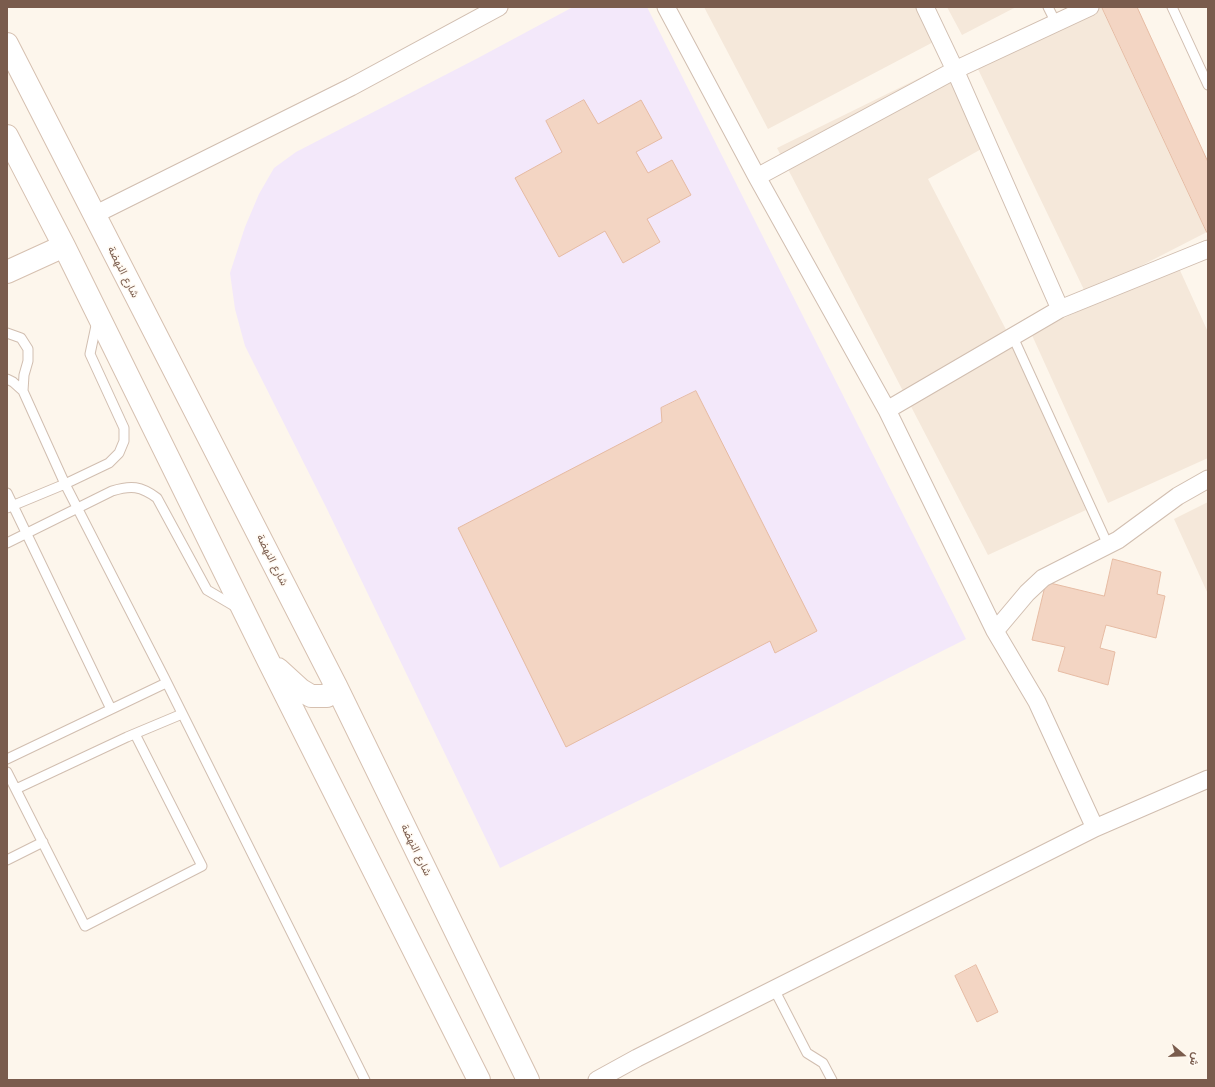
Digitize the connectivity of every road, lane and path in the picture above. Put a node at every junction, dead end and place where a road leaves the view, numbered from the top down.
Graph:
1 (498, 7) edge
2 (666, 7) edge
3 (925, 7) edge
4 (1048, 7) edge
5 (1090, 7) edge
6 (1172, 7) edge
7 (1056, 23) junction
8 (7, 44) edge
9 (955, 70) junction
10 (1208, 85) edge
11 (7, 136) edge
12 (757, 177) junction
13 (94, 215) junction
14 (64, 246) junction
15 (1208, 249) edge
16 (7, 272) edge
17 (1060, 309) junction
18 (98, 314) junction
19 (7, 333) edge
20 (1012, 337) junction
21 (7, 379) edge
22 (23, 390) junction
23 (887, 410) junction
24 (1208, 479) edge
25 (65, 484) junction
26 (7, 493) edge
27 (10, 506) edge
28 (78, 508) junction
29 (27, 534) junction
30 (7, 543) edge
31 (1108, 545) junction
32 (245, 613) junction
33 (995, 631) junction
34 (269, 662) junction
35 (166, 683) junction
36 (336, 686) junction
37 (111, 709) junction
38 (182, 714) junction
39 (135, 734) junction
40 (7, 759) edge
41 (7, 772) edge
42 (1208, 779) edge
43 (16, 789) junction
44 (1095, 828) junction
45 (43, 842) junction
46 (7, 860) edge
47 (774, 989) junction
48 (365, 1080) edge
49 (479, 1080) edge
50 (528, 1080) edge
51 (597, 1080) edge
52 (832, 1080) edge

1 - 13 street
2 - 12 street
3 - 9 street
4 - 7 lane
5 - 7 street
6 - 10 lane
7 - 9 street
8 - 13 main road, شارع النهضة
9 - 12 street
9 - 17 street
11 - 14 main road
12 - 23 street
13 - 36 main road, شارع النهضة
14 - 16 main road
14 - 18 main road
15 - 17 street
17 - 20 street
18 - 25 lane
18 - 32 main road
19 - 22 lane
20 - 23 street
20 - 31 lane
21 - 22 lane
22 - 25 lane
23 - 33 street
24 - 31 street
25 - 27 lane
25 - 28 lane
26 - 27 lane
27 - 29 lane
28 - 29 lane
28 - 32 lane
28 - 35 lane
29 - 30 lane
29 - 37 lane
31 - 33 street
32 - 34 main road
33 - 44 street
34 - 36 main road
34 - 49 main road
35 - 37 lane
35 - 38 lane
36 - 50 main road, شارع النهضة
37 - 40 lane
38 - 39 lane
38 - 48 lane
39 - 43 lane
39 - 45 lane
41 - 43 lane
42 - 44 street
43 - 45 lane
44 - 47 street
45 - 46 lane
47 - 51 street
47 - 52 lane

